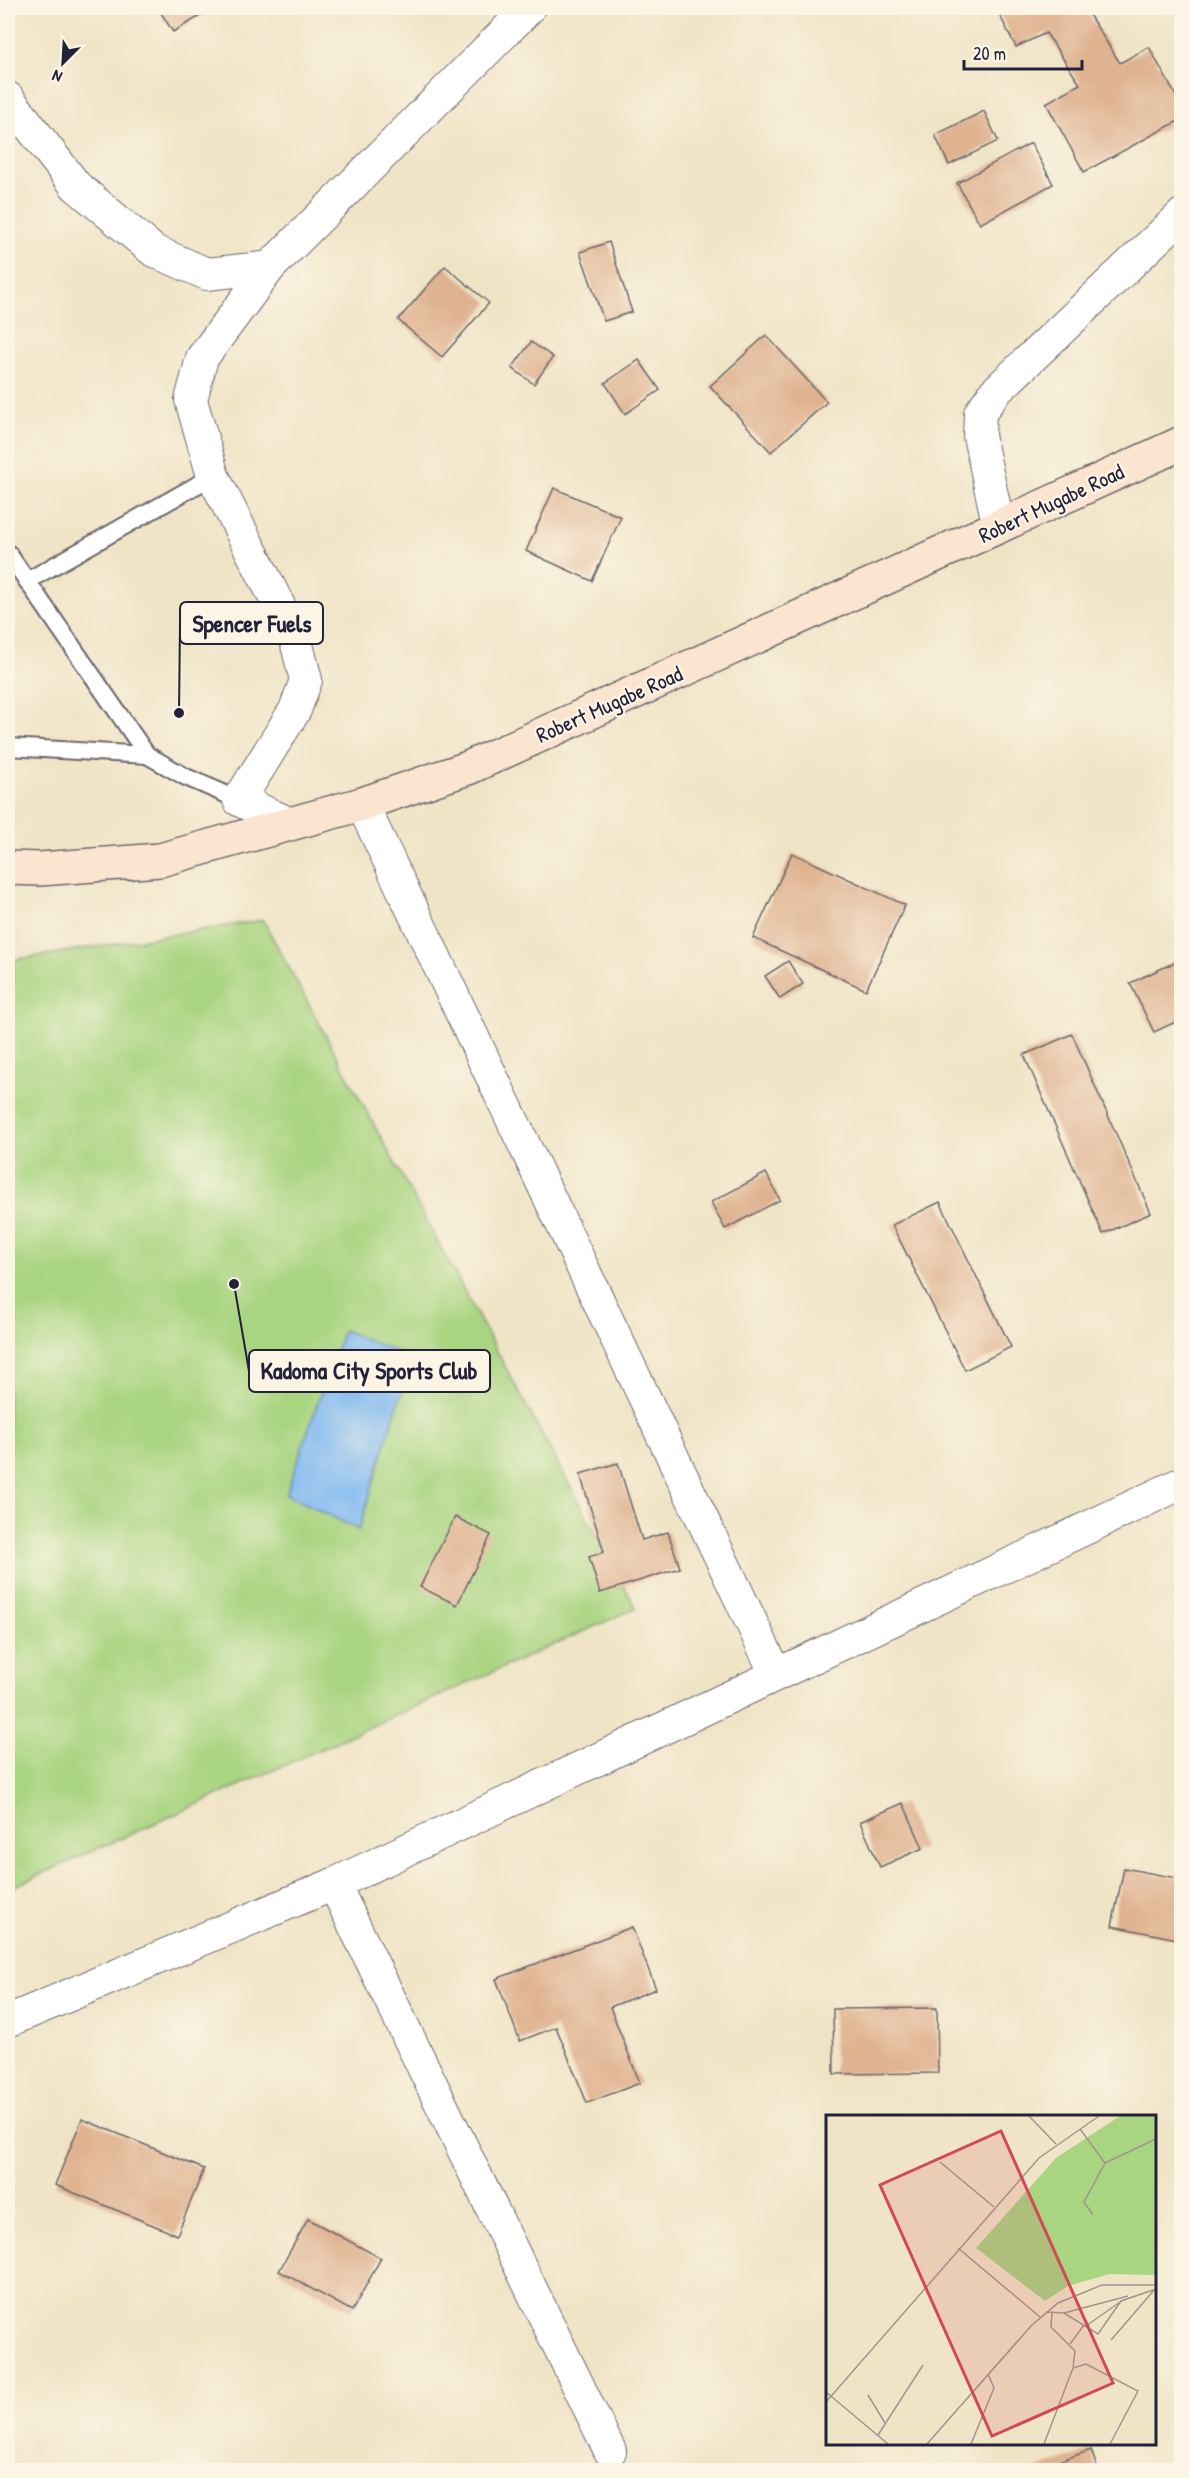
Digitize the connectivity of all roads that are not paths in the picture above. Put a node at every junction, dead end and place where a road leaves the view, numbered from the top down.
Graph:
1 (530, 8) edge
2 (8, 98) edge
3 (1182, 215) edge
4 (270, 267) junction
5 (1182, 443) edge
6 (213, 476) junction
7 (999, 527) junction
8 (10, 562) edge
9 (27, 581) junction
10 (8, 747) edge
11 (147, 755) junction
12 (239, 800) junction
13 (362, 804) junction
14 (290, 824) junction
15 (8, 868) edge
16 (1182, 1483) edge
17 (776, 1674) junction
18 (334, 1884) junction
19 (8, 2021) edge
20 (610, 2451) dead end

1 - 4 street
2 - 4 street
3 - 7 street
4 - 6 street
5 - 7 street, Robert Mugabe Road
6 - 9 lane
6 - 12 street
7 - 13 street, Robert Mugabe Road
8 - 9 lane
9 - 11 lane
10 - 11 lane
11 - 12 lane
12 - 14 street
13 - 14 street, Robert Mugabe Road
13 - 17 street
14 - 15 street, Robert Mugabe Road
16 - 17 street
17 - 18 street
18 - 19 street
18 - 20 street

